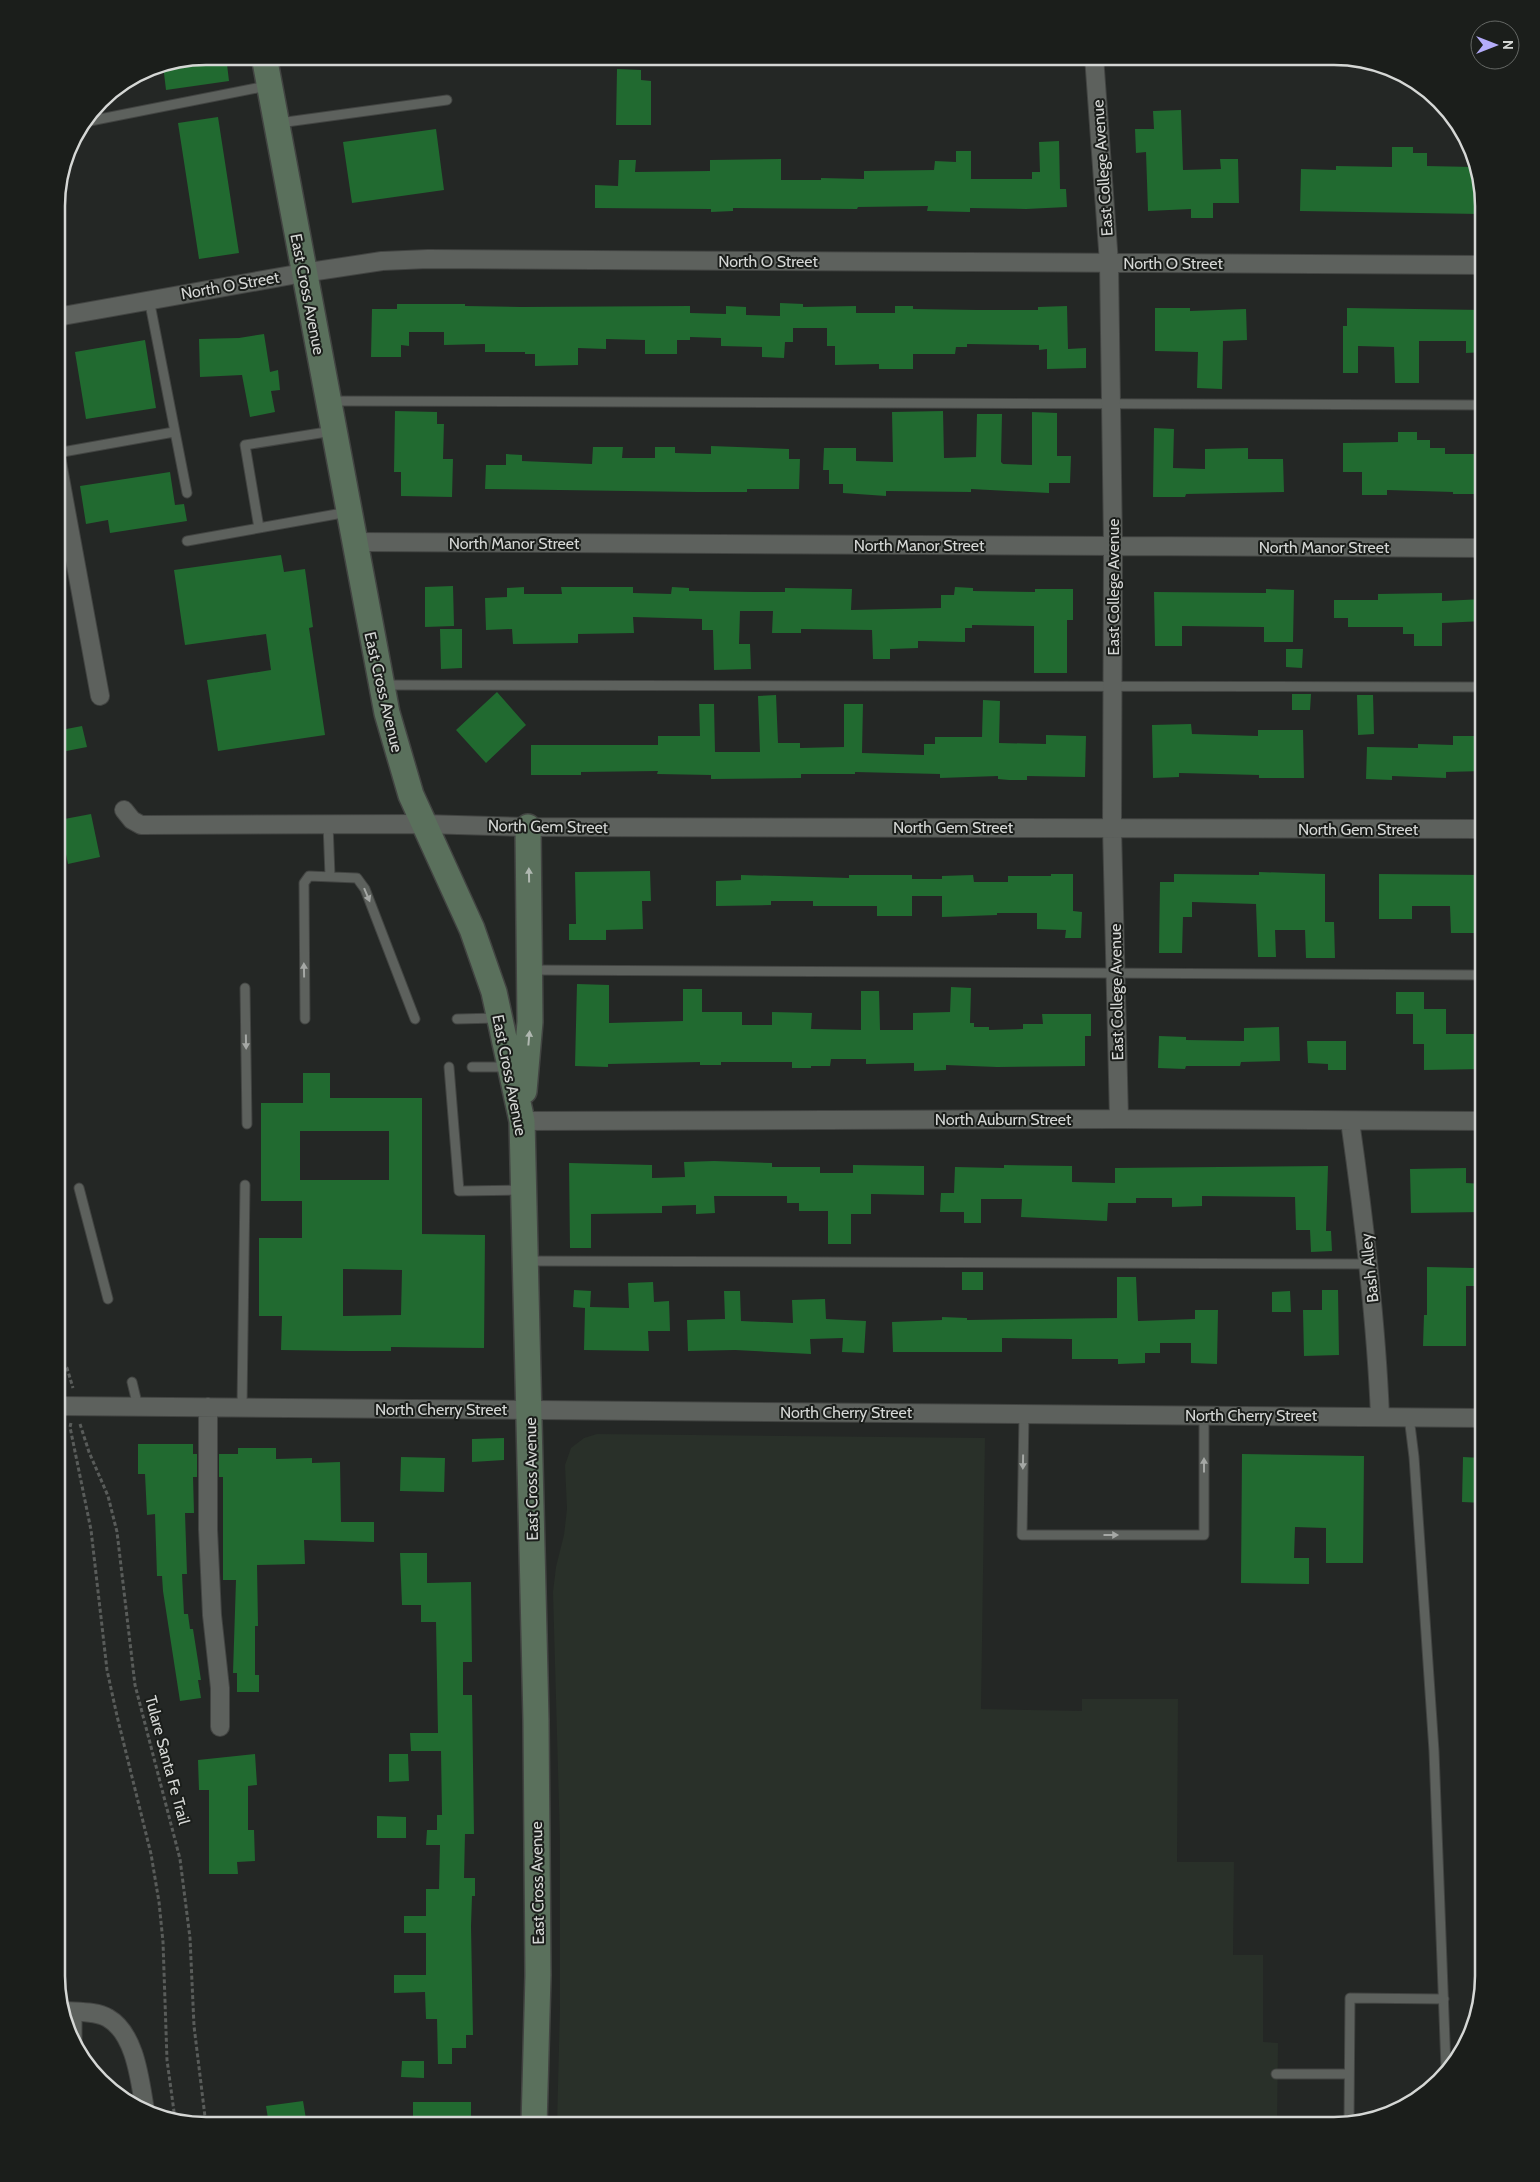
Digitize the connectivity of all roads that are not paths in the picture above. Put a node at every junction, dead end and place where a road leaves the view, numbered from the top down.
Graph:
1 (266, 65) edge
2 (1095, 65) edge
3 (270, 86) junction
4 (447, 100) dead end
5 (94, 120) edge
6 (276, 123) junction
7 (1109, 263) junction
8 (1475, 265) edge
9 (304, 273) junction
10 (149, 299) junction
11 (65, 315) edge
12 (328, 401) junction
13 (1111, 405) junction
14 (1475, 406) edge
15 (333, 431) junction
16 (174, 432) junction
17 (65, 451) edge
18 (186, 493) dead end
19 (65, 510) edge
20 (348, 512) junction
21 (259, 528) junction
22 (187, 541) dead end
23 (354, 542) junction
24 (1113, 546) junction
25 (1475, 548) edge
26 (380, 685) junction
27 (1113, 686) junction
28 (1475, 688) edge
29 (100, 696) dead end
30 (124, 810) dead end
31 (328, 824) junction
32 (423, 824) junction
33 (528, 826) junction
34 (1112, 828) junction
35 (1475, 829) edge
36 (330, 876) junction
37 (530, 970) junction
38 (1116, 974) junction
39 (1475, 975) edge
40 (245, 988) dead end
41 (500, 1018) junction
42 (305, 1019) dead end
43 (414, 1019) dead end
44 (457, 1019) dead end
45 (449, 1067) dead end
46 (472, 1067) dead end
47 (511, 1067) junction
48 (1119, 1119) junction
49 (522, 1121) junction
50 (1350, 1121) junction
51 (1475, 1121) edge
52 (247, 1124) dead end
53 (245, 1186) dead end
54 (79, 1188) dead end
55 (524, 1190) junction
56 (526, 1261) junction
57 (1369, 1264) junction
58 (108, 1299) dead end
59 (132, 1382) dead end
60 (65, 1406) edge
61 (138, 1407) junction
62 (208, 1407) junction
63 (242, 1407) junction
64 (530, 1410) junction
65 (1024, 1414) junction
66 (1204, 1415) junction
67 (1380, 1416) junction
68 (1409, 1417) junction
69 (1475, 1418) edge
70 (220, 1727) dead end
71 (1444, 1999) junction
72 (71, 2011) edge
73 (1446, 2062) edge
74 (1276, 2074) dead end
75 (1349, 2074) junction
76 (144, 2102) edge
77 (1349, 2116) edge
78 (534, 2117) edge

1 - 3 street, East Cross Avenue
2 - 7 street, East College Avenue
3 - 5 lane
3 - 6 street, East Cross Avenue
4 - 6 lane
6 - 9 street, East Cross Avenue
7 - 8 street, North O Street
7 - 9 street, North O Street
7 - 13 street, East College Avenue
9 - 10 street, North O Street
9 - 12 street, East Cross Avenue
10 - 11 street, North O Street
10 - 16 lane
12 - 13 lane
12 - 15 street, East Cross Avenue
13 - 14 lane
13 - 24 street, East College Avenue
15 - 20 street, East Cross Avenue
15 - 21 lane
16 - 17 lane
16 - 18 lane
19 - 29 street
20 - 21 lane
20 - 23 street, East Cross Avenue
21 - 22 lane
23 - 24 street, North Manor Street
23 - 26 street, East Cross Avenue
24 - 25 street, North Manor Street
24 - 27 street, East College Avenue
26 - 27 lane
26 - 32 street, East Cross Avenue
27 - 28 lane
27 - 34 street, East College Avenue
30 - 31 street, North Gem Street
31 - 32 street, North Gem Street
31 - 36 lane
32 - 33 street, North Gem Street
32 - 41 street, East Cross Avenue
33 - 34 street, North Gem Street
37 -> 33 street
34 - 35 street, North Gem Street
34 - 38 street, East College Avenue
42 -> 36 lane
36 -> 43 lane
37 - 38 lane
49 -> 37 street
38 - 39 lane
38 - 48 street, East College Avenue
40 -> 52 lane
41 - 44 lane
41 - 47 street, East Cross Avenue
45 - 55 lane
46 - 47 lane
47 - 49 street, East Cross Avenue
48 - 49 street, North Auburn Street
48 - 50 street, North Auburn Street
49 - 55 street, East Cross Avenue
50 - 51 street, North Auburn Street
50 - 57 street, Bash Alley
53 - 63 lane
54 - 58 lane
55 - 56 street, East Cross Avenue
56 - 57 lane
56 - 64 street, East Cross Avenue
57 - 67 street, Bash Alley
59 - 61 lane
60 - 61 street, North Cherry Street
61 - 62 street, North Cherry Street
62 - 63 street, North Cherry Street
62 - 70 street
63 - 64 street, North Cherry Street
64 - 65 street, North Cherry Street
64 - 78 street, East Cross Avenue
65 - 66 street, North Cherry Street
65 -> 66 lane
66 - 67 street, North Cherry Street
67 - 68 street, North Cherry Street
68 - 69 street, North Cherry Street
68 - 71 lane
71 - 73 lane
71 - 75 lane
72 - 76 street
74 - 75 lane
75 - 77 lane

